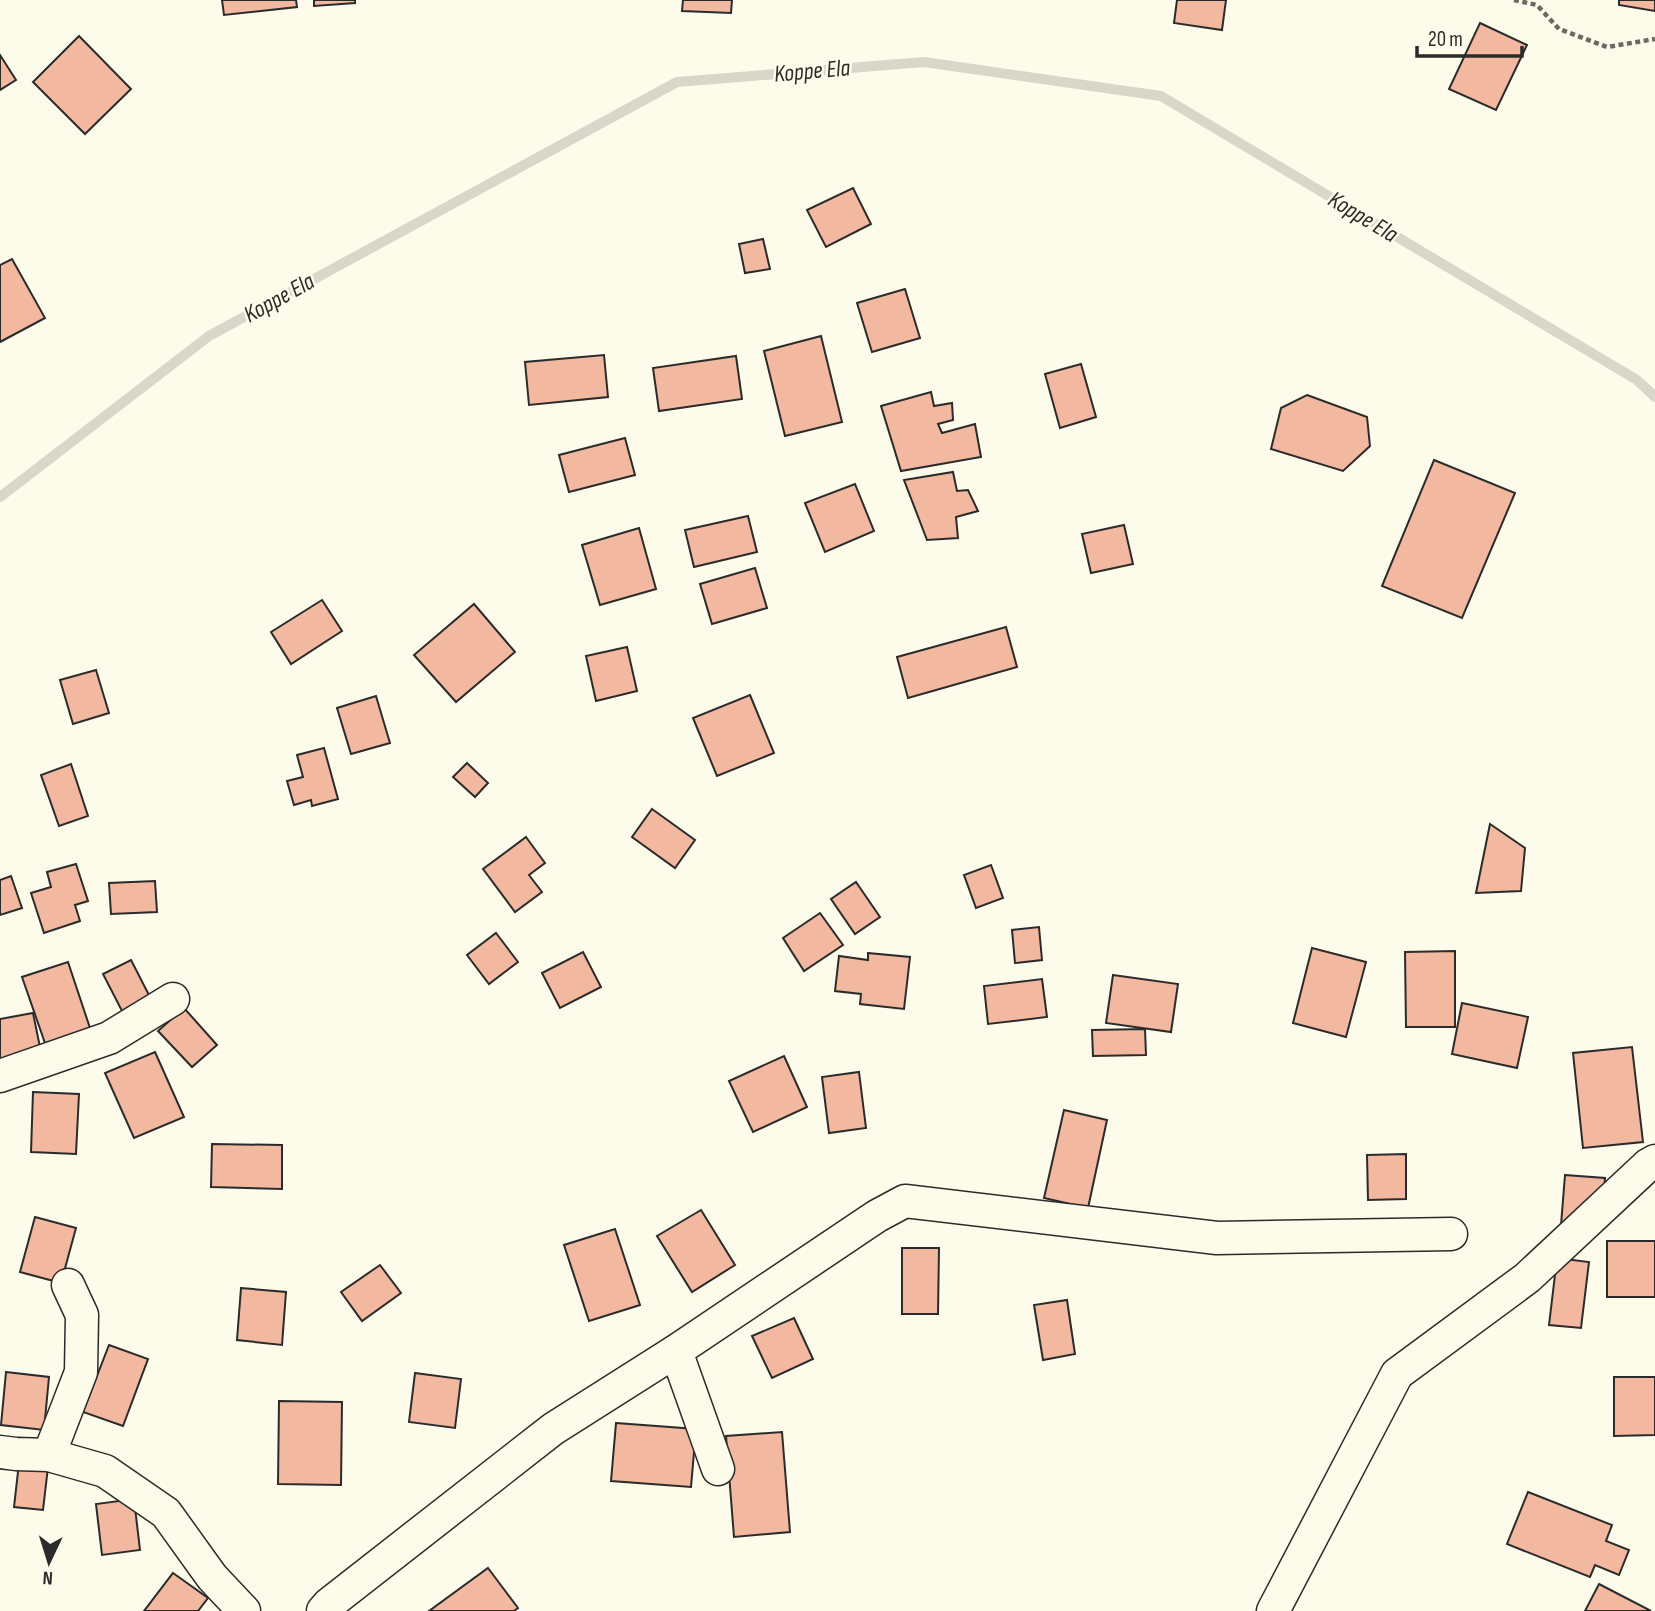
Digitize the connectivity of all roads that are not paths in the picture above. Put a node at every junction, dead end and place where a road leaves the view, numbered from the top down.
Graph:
1 (173, 999) dead end
2 (0, 1076) edge
3 (1655, 1161) edge
4 (1451, 1234) dead end
5 (68, 1284) dead end
6 (676, 1351) junction
7 (0, 1452) edge
8 (49, 1455) junction
9 (718, 1469) dead end
10 (244, 1611) edge
11 (323, 1611) edge
12 (1273, 1611) edge

1 - 2 street
3 - 12 street
4 - 6 street
5 - 8 street
6 - 9 street
6 - 11 street
7 - 8 street
8 - 10 street

